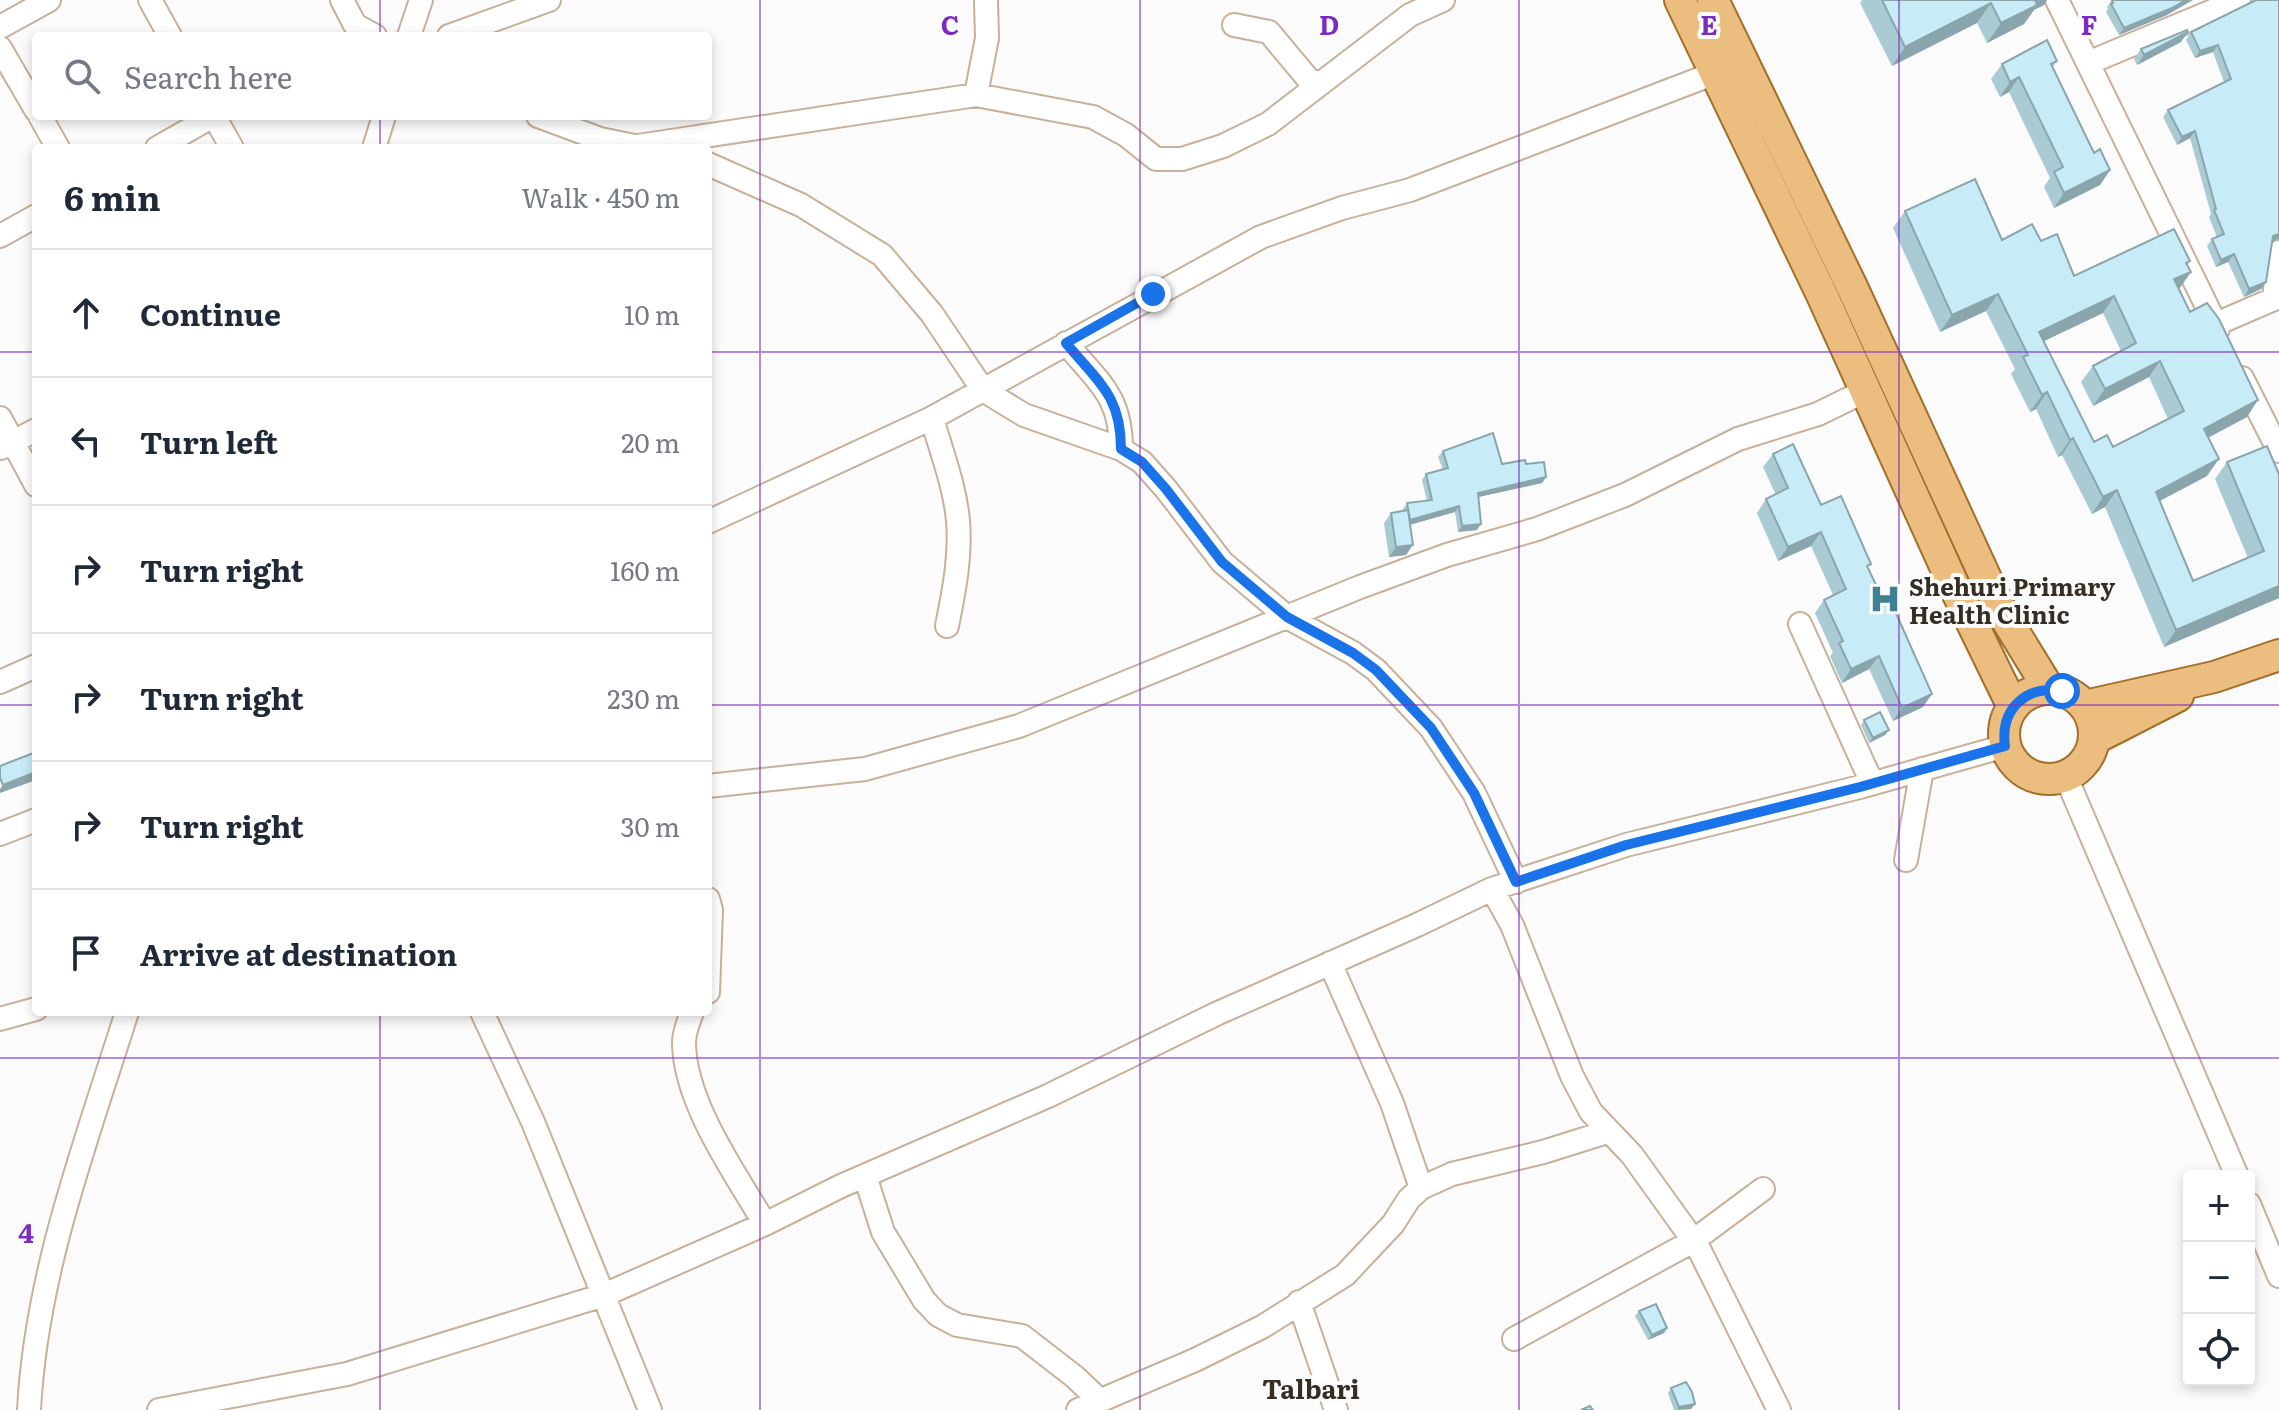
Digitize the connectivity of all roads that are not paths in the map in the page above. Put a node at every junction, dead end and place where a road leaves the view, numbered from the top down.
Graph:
1 (49, 0) edge
2 (150, 0) edge
3 (342, 0) edge
4 (421, 0) edge
5 (549, 0) edge
6 (986, 0) edge
7 (1443, 0) edge
8 (1680, 0) edge
9 (1713, 0) edge
10 (2057, 0) edge
11 (2239, 0) edge
12 (1234, 25) dead end
13 (0, 27) edge
14 (346, 30) edge
15 (168, 32) edge
16 (410, 32) edge
17 (460, 32) edge
18 (0, 48) edge
19 (2088, 63) junction
20 (1715, 73) junction
21 (1321, 83) junction
22 (976, 95) junction
23 (32, 103) edge
24 (42, 120) edge
25 (207, 120) edge
26 (216, 120) edge
27 (383, 120) edge
28 (549, 120) edge
29 (56, 144) edge
30 (164, 144) edge
31 (230, 144) edge
32 (375, 144) edge
33 (626, 144) edge
34 (660, 144) edge
35 (712, 166) edge
36 (32, 218) edge
37 (0, 236) edge
38 (2279, 252) edge
39 (2216, 324) junction
40 (1066, 343) junction
41 (983, 390) junction
42 (1865, 391) junction
43 (2270, 411) edge
44 (0, 418) edge
45 (932, 418) junction
46 (32, 432) edge
47 (7, 445) edge
48 (1121, 449) junction
49 (2279, 451) edge
50 (32, 479) edge
51 (712, 520) edge
52 (1287, 617) junction
53 (1800, 624) dead end
54 (947, 626) dead end
55 (2279, 655) edge
56 (32, 668) edge
57 (2214, 677) junction
58 (0, 682) edge
59 (2049, 689) junction
60 (2085, 706) junction
61 (2013, 707) junction
62 (2094, 739) junction
63 (2005, 746) junction
64 (1922, 769) junction
65 (2066, 777) junction
66 (1872, 783) junction
67 (712, 786) edge
68 (32, 822) edge
69 (0, 834) edge
70 (1906, 860) dead end
71 (1516, 882) junction
72 (1492, 889) junction
73 (1330, 963) junction
74 (32, 1010) edge
75 (126, 1016) edge
76 (484, 1016) edge
77 (691, 1016) edge
78 (0, 1019) edge
79 (1607, 1132) junction
80 (2234, 1170) edge
81 (865, 1176) junction
82 (1421, 1188) junction
83 (1763, 1189) dead end
84 (2255, 1218) edge
85 (765, 1224) junction
86 (1693, 1241) junction
87 (2279, 1276) edge
88 (604, 1295) junction
89 (1299, 1302) junction
90 (1514, 1339) dead end
91 (1099, 1400) junction
92 (29, 1410) edge
93 (159, 1410) edge
94 (650, 1410) edge
95 (1078, 1410) edge
96 (1336, 1410) edge
97 (1779, 1410) edge

1 - 13 street
2 - 15 street
3 - 14 street
4 - 16 street
5 - 17 street
6 - 22 street
7 - 21 street
8 - 20 main road
9 - 59 main road
10 - 19 street
11 - 19 street
12 - 21 street
18 - 23 street
19 - 39 street
20 - 40 street
20 - 42 main road
21 - 22 street
22 - 34 street
24 - 29 street
25 - 30 street
26 - 31 street
27 - 32 street
28 - 33 street
35 - 41 street
36 - 37 street
38 - 39 street
39 - 43 street
40 - 41 street
40 - 48 street
41 - 45 street
41 - 48 street
42 - 52 street
42 - 61 main road
43 - 49 street
44 - 47 street
45 - 51 street
45 - 54 street
46 - 47 street
47 - 50 street
48 - 52 street
52 - 67 street
52 - 71 street
53 - 66 street
55 - 57 main road
56 - 58 street
57 - 60 main road
57 - 62 main road
59 - 60 main road
59 - 61 main road
60 - 62 main road
61 - 63 main road
62 - 65 main road
63 - 64 street
63 - 65 main road
64 - 66 street
64 - 70 street
65 - 80 street
66 - 71 street
68 - 69 street
71 - 72 street
72 - 73 street
72 - 79 street
73 - 81 street
73 - 82 street
74 - 78 street
75 - 92 street
76 - 88 street
77 - 85 street
79 - 82 street
79 - 86 street
81 - 85 street
81 - 91 street
82 - 89 street
83 - 86 street
84 - 87 street
85 - 88 street
86 - 90 street
86 - 97 street
88 - 93 street
88 - 94 street
89 - 91 street
89 - 96 street
91 - 95 street

